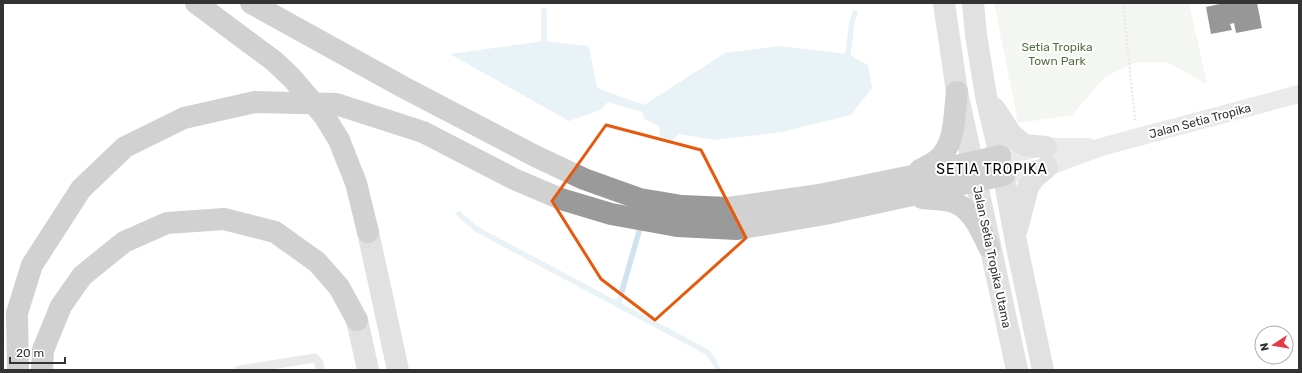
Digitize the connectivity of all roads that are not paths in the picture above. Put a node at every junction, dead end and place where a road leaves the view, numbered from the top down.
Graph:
1 (196, 3) edge
2 (251, 3) edge
3 (944, 3) edge
4 (973, 3) edge
5 (957, 92) junction
6 (1299, 94) edge
7 (986, 96) junction
8 (1047, 157) junction
9 (1002, 166) junction
10 (974, 171) junction
11 (907, 187) junction
12 (368, 232) joint
13 (1016, 242) junction
14 (989, 247) junction
15 (357, 320) joint
16 (3, 353) edge
17 (320, 367) edge
18 (5, 370) edge
19 (18, 370) edge
20 (42, 370) edge
21 (240, 370) edge
22 (368, 370) edge
23 (398, 370) edge
24 (1017, 370) edge
25 (1043, 370) edge

1 - 12 highway, bridge
2 - 11 highway
3 - 5 main road, Jalan Setia Tropika Utama
4 - 7 main road
5 - 10 main road, Jalan Setia Tropika Utama
5 - 11 highway
6 - 8 street, Jalan Setia Tropika
7 - 8 main road
7 - 9 main road
8 - 9 street, Jalan Setia Tropika
8 - 13 main road
9 - 10 highway
9 - 13 main road
10 - 11 highway
10 - 14 main road, Jalan Setia Tropika Utama
11 - 14 highway
11 - 19 highway
12 - 23 main road
13 - 25 main road
14 - 24 main road, Jalan Setia Tropika Utama
15 - 20 highway
15 - 22 main road
16 - 18 highway
17 - 21 lane

